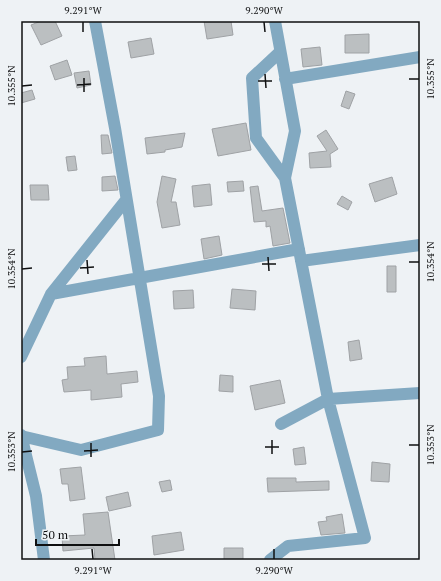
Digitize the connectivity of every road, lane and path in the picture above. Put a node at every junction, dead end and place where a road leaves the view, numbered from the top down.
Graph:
1 (95, 21) edge
2 (275, 21) edge
3 (280, 52) junction
4 (420, 57) edge
5 (285, 79) junction
6 (285, 178) junction
7 (126, 200) junction
8 (420, 245) edge
9 (300, 255) junction
10 (139, 279) junction
11 (51, 294) junction
12 (21, 357) edge
13 (420, 393) edge
14 (328, 399) junction
15 (281, 424) dead end
16 (21, 435) edge
17 (44, 560) edge
18 (270, 560) edge

1 - 7 street
2 - 3 street
3 - 5 street
3 - 6 street
4 - 5 street
5 - 6 street
6 - 9 street
7 - 10 street
7 - 11 street
8 - 9 street
9 - 10 street
9 - 14 street
10 - 11 street
10 - 16 street
11 - 12 street
13 - 14 street
14 - 15 street
14 - 18 street
16 - 17 street

